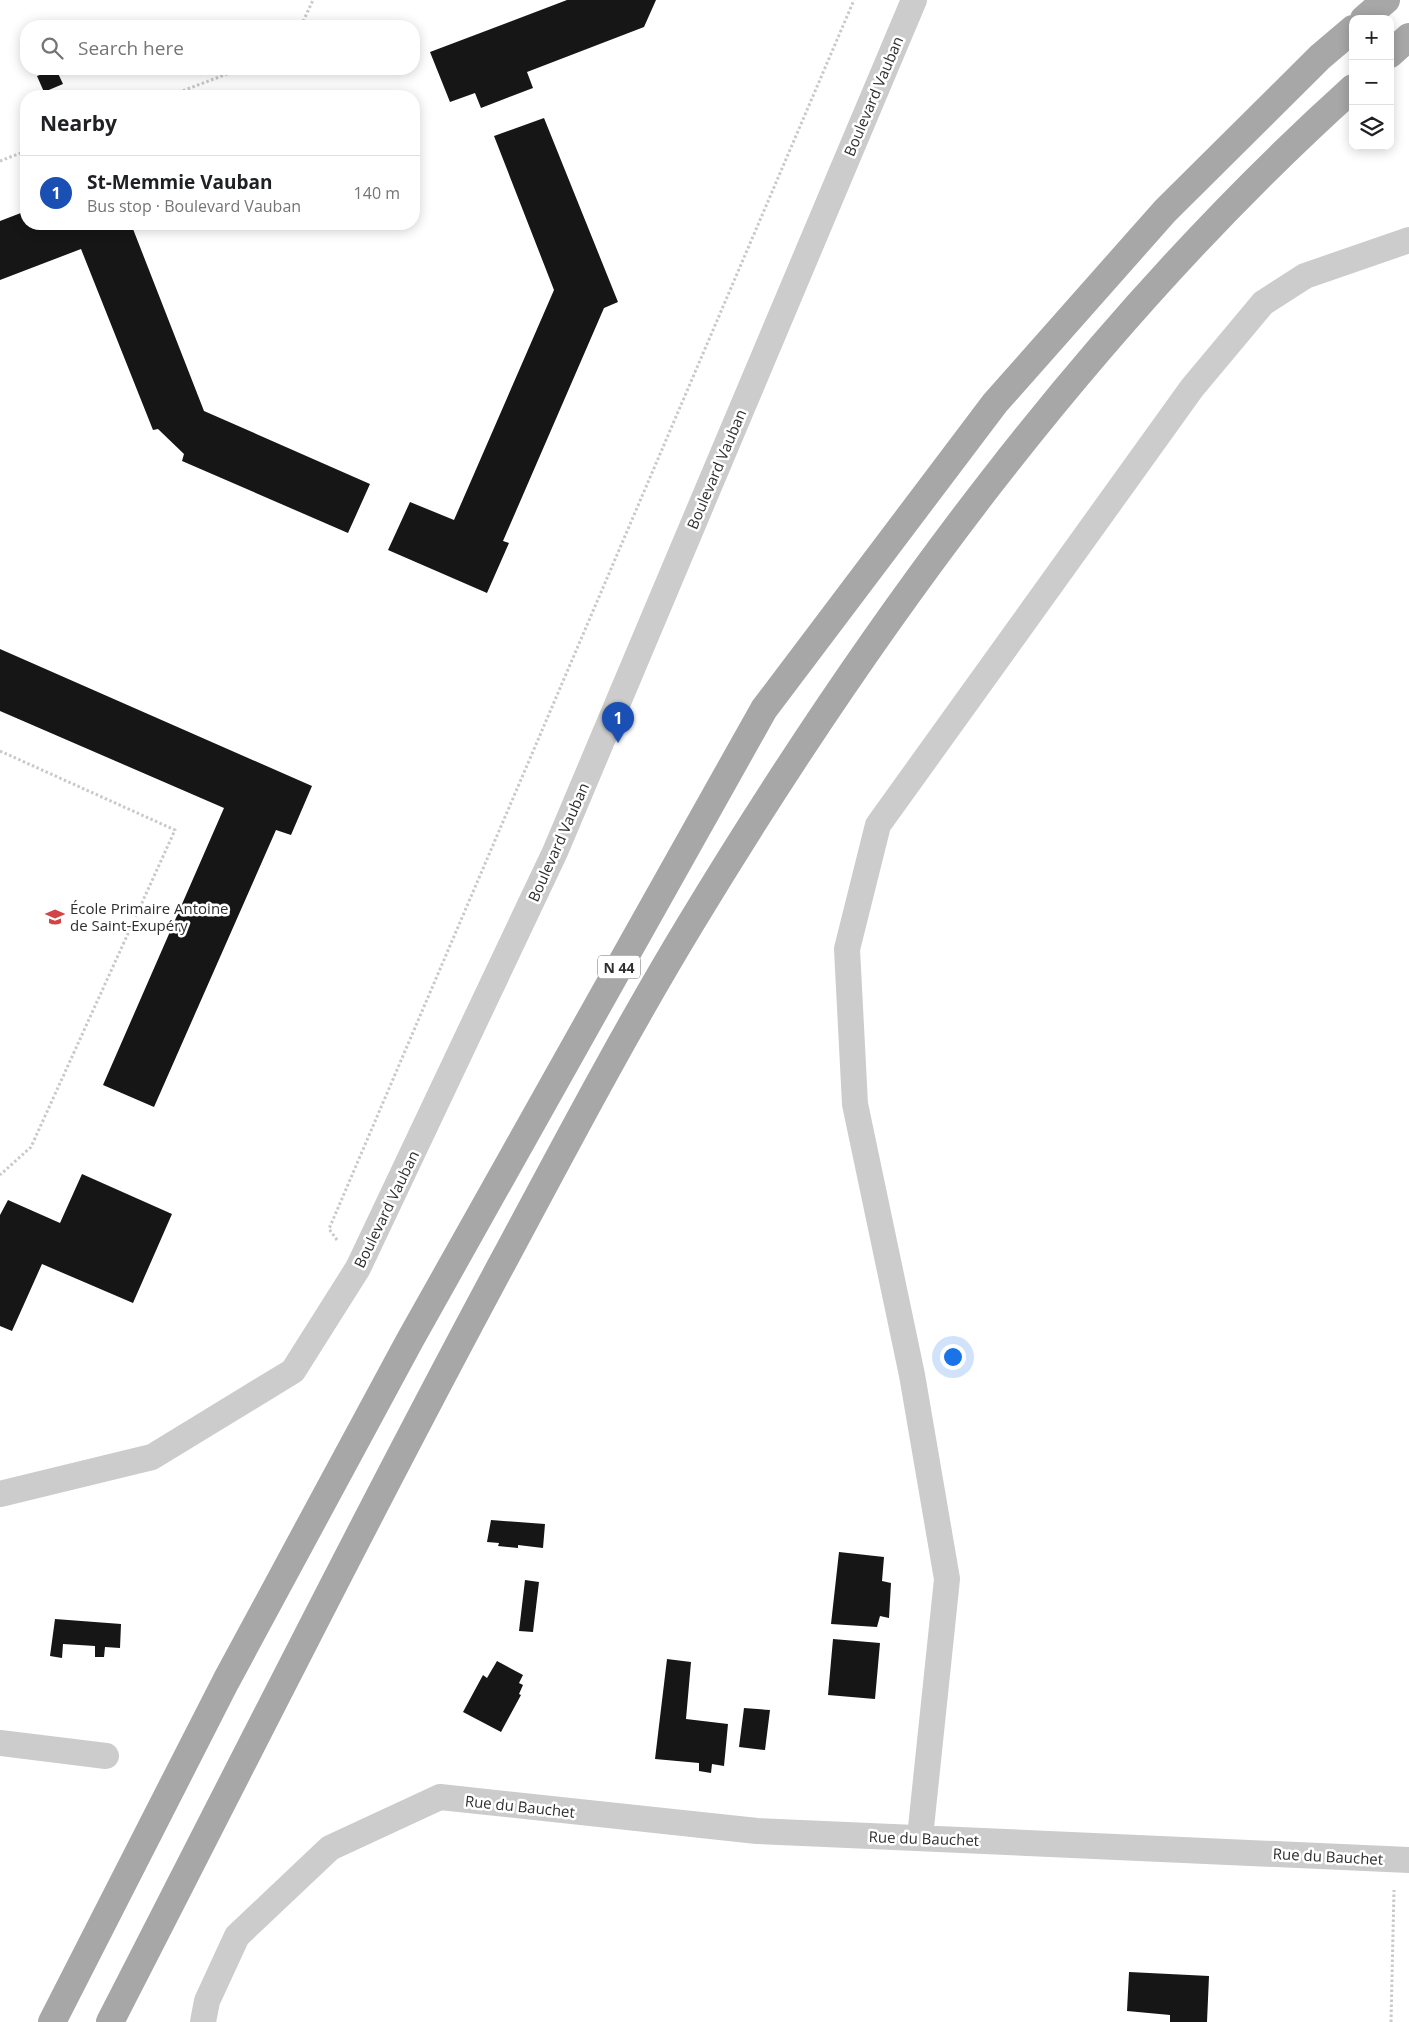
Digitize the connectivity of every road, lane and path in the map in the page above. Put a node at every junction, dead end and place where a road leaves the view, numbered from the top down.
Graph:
1 (313, 0) edge
2 (854, 0) edge
3 (914, 0) edge
4 (1386, 0) edge
5 (1369, 15) edge
6 (304, 20) edge
7 (1349, 32) edge
8 (1409, 38) edge
9 (1394, 51) edge
10 (224, 75) edge
11 (185, 90) edge
12 (1349, 92) edge
13 (20, 154) edge
14 (0, 162) edge
15 (1409, 240) edge
16 (0, 751) edge
17 (0, 1175) edge
18 (358, 1268) junction
19 (0, 1494) edge
20 (0, 1743) edge
21 (106, 1756) dead end
22 (920, 1837) junction
23 (1402, 1860) edge
24 (52, 2022) edge
25 (110, 2022) edge
26 (203, 2022) edge
27 (1391, 2022) edge

1 - 6 path
2 - 18 path
3 - 18 street, Boulevard Vauban
4 - 5 main road
7 - 24 main road, N 44
8 - 9 main road
10 - 11 path
12 - 25 main road, N 44
13 - 14 path
15 - 22 street
16 - 17 path
18 - 19 street, Boulevard Vauban
20 - 21 street
22 - 23 street, Rue du Bauchet
22 - 26 street, Rue du Bauchet
23 - 27 path

